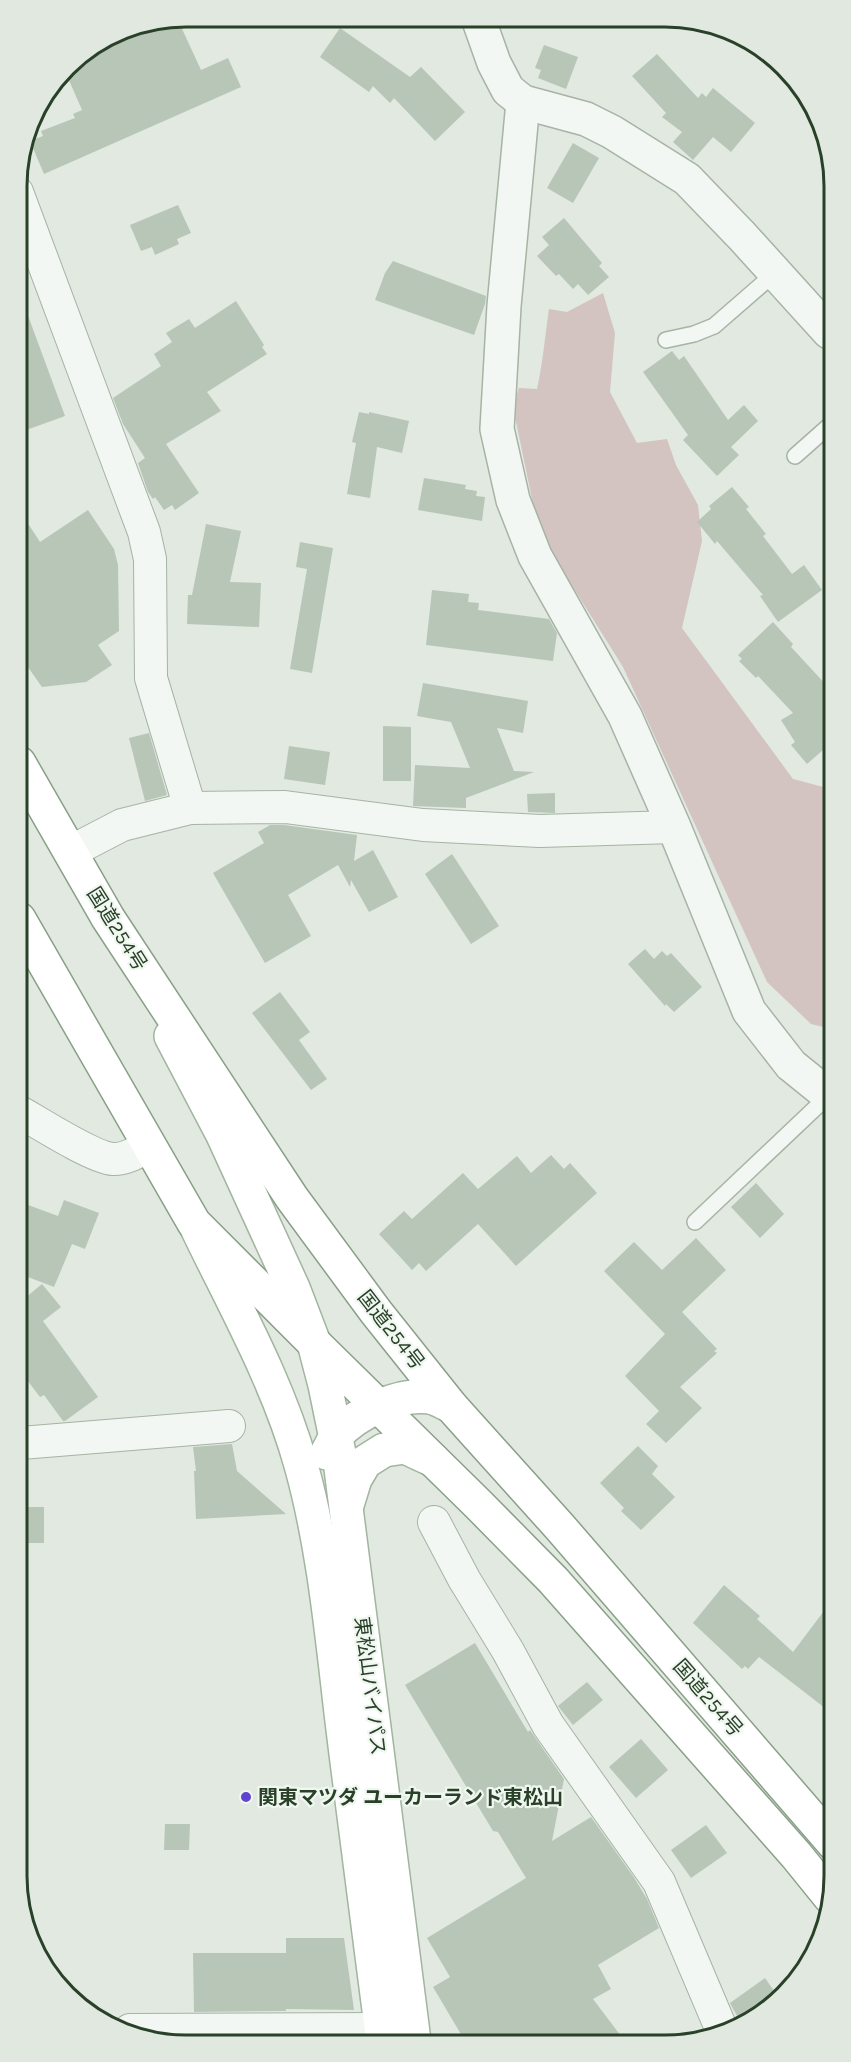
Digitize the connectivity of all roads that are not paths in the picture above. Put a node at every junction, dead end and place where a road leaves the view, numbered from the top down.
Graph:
1 (481, 27) edge
2 (523, 102) junction
3 (27, 219) edge
4 (775, 273) junction
5 (824, 327) edge
6 (666, 340) dead end
7 (824, 430) edge
8 (795, 456) dead end
9 (27, 777) edge
10 (190, 808) junction
11 (674, 827) junction
12 (70, 852) junction
13 (108, 918) junction
14 (27, 933) edge
15 (824, 1092) edge
16 (824, 1103) edge
17 (27, 1116) edge
18 (149, 1146) junction
19 (695, 1222) dead end
20 (194, 1223) junction
21 (314, 1343) junction
22 (380, 1405) junction
23 (451, 1406) junction
24 (229, 1426) dead end
25 (336, 1437) junction
26 (27, 1443) edge
27 (433, 1460) junction
28 (345, 1509) junction
29 (313, 1513) junction
30 (434, 1522) dead end
31 (824, 1832) edge
32 (824, 1889) edge
33 (720, 2025) edge
34 (148, 2030) edge
35 (382, 2035) edge
36 (413, 2035) edge

1 - 2 street
2 - 4 street
2 - 11 street
3 - 10 street
4 - 5 street
4 - 6 lane
7 - 8 lane
9 - 12 main road, 国道254号
10 - 11 street
10 - 12 street
11 - 15 street
12 - 13 main road, 国道254号
13 - 21 main road, 東松山バイパス
13 - 23 main road, 国道254号
14 - 18 main road, 国道254号
16 - 19 lane
17 - 18 street
18 - 20 main road, 国道254号
20 - 21 main road, 国道254号
20 - 29 main road
21 - 22 main road, 国道254号
21 - 25 main road, 東松山バイパス
22 - 23 main road
22 - 25 main road
22 - 27 main road, 国道254号
23 - 31 main road, 国道254号
24 - 26 street
25 - 28 main road, 東松山バイパス
25 - 29 main road
27 - 28 main road
27 - 32 main road, 国道254号
28 - 36 main road, 東松山バイパス
29 - 35 main road, 東松山バイパス
30 - 33 street
34 - 35 street

